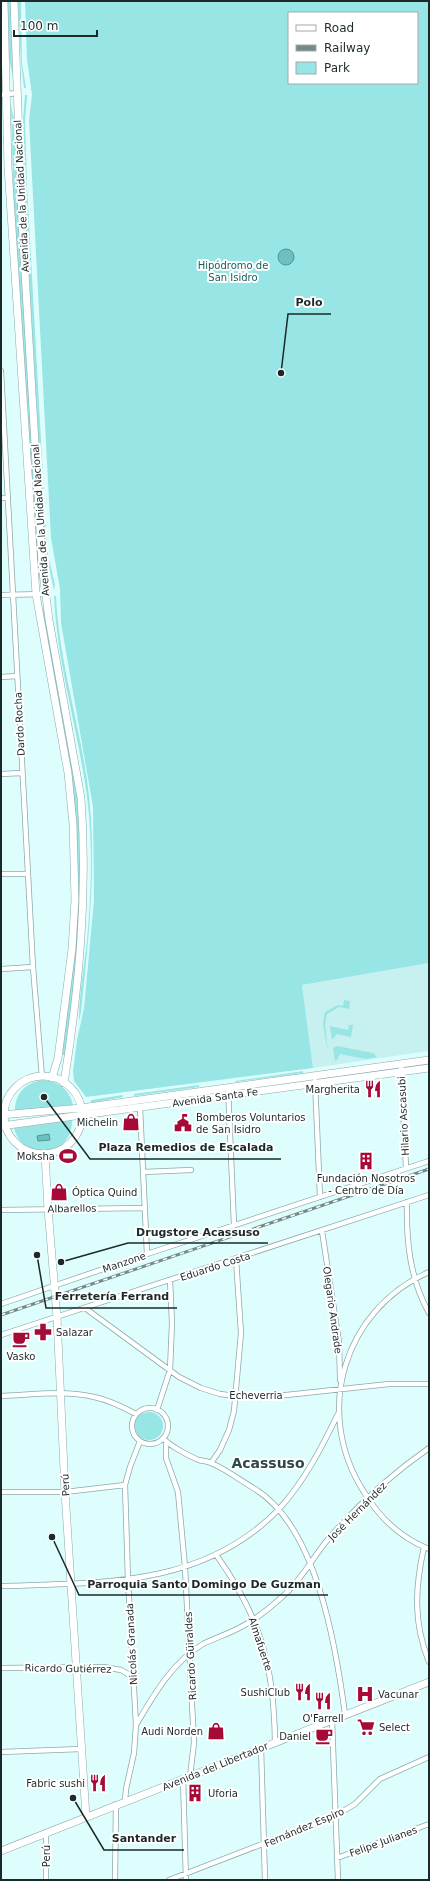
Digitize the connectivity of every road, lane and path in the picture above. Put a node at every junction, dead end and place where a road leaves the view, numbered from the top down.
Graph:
1 (4, 1) edge
2 (14, 1) edge
3 (17, 93) junction
4 (4, 94) edge
5 (1, 371) edge
6 (3, 408) edge
7 (1, 498) edge
8 (8, 498) junction
9 (14, 594) junction
10 (36, 594) junction
11 (45, 594) junction
12 (1, 595) edge
13 (17, 676) junction
14 (1, 677) edge
15 (22, 773) junction
16 (1, 774) edge
17 (1, 874) edge
18 (28, 874) junction
19 (33, 967) junction
20 (1, 969) edge
21 (429, 1060) edge
22 (401, 1068) junction
23 (429, 1068) edge
24 (315, 1075) junction
25 (42, 1076) junction
26 (52, 1078) junction
27 (64, 1083) junction
28 (316, 1084) junction
29 (228, 1087) junction
30 (181, 1094) junction
31 (228, 1096) junction
32 (182, 1102) junction
33 (140, 1108) junction
34 (82, 1112) junction
35 (3, 1115) edge
36 (3, 1125) edge
37 (45, 1154) junction
38 (429, 1161) edge
39 (406, 1168) junction
40 (191, 1170) dead end
41 (142, 1172) junction
42 (429, 1195) edge
43 (320, 1197) junction
44 (407, 1202) junction
45 (48, 1208) junction
46 (144, 1208) junction
47 (1, 1210) edge
48 (234, 1224) junction
49 (322, 1231) junction
50 (146, 1254) junction
51 (236, 1259) junction
52 (429, 1272) edge
53 (414, 1278) junction
54 (170, 1280) junction
55 (54, 1286) junction
56 (1, 1304) edge
57 (85, 1308) junction
58 (429, 1313) edge
59 (57, 1317) junction
60 (1, 1335) edge
61 (170, 1370) junction
62 (429, 1384) edge
63 (340, 1388) junction
64 (61, 1394) junction
65 (1, 1396) edge
66 (236, 1396) junction
67 (157, 1410) junction
68 (136, 1414) junction
69 (338, 1414) junction
70 (164, 1440) junction
71 (140, 1441) junction
72 (429, 1448) edge
73 (211, 1463) junction
74 (125, 1485) junction
75 (1, 1492) edge
76 (65, 1492) junction
77 (368, 1498) junction
78 (279, 1508) junction
79 (426, 1548) edge
80 (217, 1556) junction
81 (311, 1564) junction
82 (185, 1567) junction
83 (128, 1580) junction
84 (71, 1584) junction
85 (1, 1586) edge
86 (254, 1619) junction
87 (189, 1655) junction
88 (429, 1662) edge
89 (76, 1667) junction
90 (1, 1668) edge
91 (133, 1677) junction
92 (429, 1682) edge
93 (345, 1714) junction
94 (332, 1720) junction
95 (136, 1725) junction
96 (275, 1742) junction
97 (261, 1747) junction
98 (81, 1749) junction
99 (1, 1752) edge
100 (429, 1758) edge
101 (186, 1777) junction
102 (125, 1801) junction
103 (116, 1804) junction
104 (86, 1816) junction
105 (336, 1816) junction
106 (429, 1824) edge
107 (46, 1832) junction
108 (263, 1844) junction
109 (1, 1851) edge
110 (337, 1858) junction
111 (185, 1874) junction
112 (46, 1880) edge
113 (116, 1880) edge
114 (169, 1880) edge
115 (186, 1880) edge
116 (265, 1880) edge
117 (338, 1880) edge

1 - 4 main road, Avenida de la Unidad Nacional
2 - 3 main road, Avenida de la Unidad Nacional
3 - 4 street
3 - 11 main road, Avenida de la Unidad Nacional
4 - 10 main road, Avenida de la Unidad Nacional
5 - 6 street, Dardo Rocha
6 - 8 street, Dardo Rocha
7 - 8 street
8 - 9 street, Dardo Rocha
9 - 10 street
9 - 12 street
9 - 13 street, Dardo Rocha
10 - 11 street
10 - 26 main road, Avenida de la Unidad Nacional
11 - 27 main road, Avenida de la Unidad Nacional
13 - 14 street
13 - 15 street, Dardo Rocha
15 - 16 street
15 - 18 street, Dardo Rocha
17 - 18 street
18 - 19 street, Dardo Rocha
19 - 20 street
19 - 25 street, Dardo Rocha
21 - 22 main road, Avenida Santa Fe
22 - 23 main road, Avenida Santa Fe
22 - 24 main road, Avenida Santa Fe
22 - 28 main road, Avenida Santa Fe
22 - 39 street, Hilario Ascasubi
24 - 28 street
24 - 29 main road, Avenida Santa Fe
25 - 26 main road
25 - 35 main road
26 - 27 main road
27 - 34 main road
28 - 31 main road, Avenida Santa Fe
28 - 43 street
29 - 30 main road, Avenida Santa Fe
29 - 31 street
30 - 32 main road
30 - 34 main road, Avenida Santa Fe
31 - 32 main road, Avenida Santa Fe
31 - 48 street
32 - 33 main road, Avenida Santa Fe
33 - 34 main road, Avenida Santa Fe
33 - 41 street
34 - 35 main road, Avenida Santa Fe
34 - 36 main road, Avenida Santa Fe
34 - 37 main road
35 - 36 main road
36 - 37 main road
37 - 45 main road, Perú
38 - 39 street, Manzone
39 - 43 street, Manzone
40 - 41 street
41 - 46 street
42 - 44 street, Eduardo Costa
43 - 48 street, Manzone
44 - 49 street, Eduardo Costa
44 - 53 street
45 - 46 street, Albarellos
45 - 47 street, Albarellos
45 - 55 main road, Perú
46 - 50 street
48 - 50 street, Manzone
49 - 51 street, Eduardo Costa
49 - 63 street, Olegario Andrade
50 - 55 street, Manzone
51 - 54 street, Eduardo Costa
51 - 66 street
52 - 53 street
53 - 58 street
53 - 63 street
54 - 57 street, Eduardo Costa
54 - 61 street
55 - 56 street, Manzone
55 - 59 main road, Perú
57 - 59 street, Eduardo Costa
57 - 61 street, Echeverria
59 - 60 street, Eduardo Costa
59 - 64 main road, Perú
61 - 66 street, Echeverria
61 - 67 street
62 - 63 street, Echeverria
63 - 66 street, Echeverria
63 - 69 street
64 - 65 street
64 - 68 street
64 - 76 main road, Perú
66 - 73 street
67 - 68 street
67 - 70 street
68 - 71 street
69 - 77 street
69 - 78 street
70 - 71 street
70 - 73 street
70 - 82 street, Ricardo Güiraldes
71 - 74 street, Nicolás Granada
72 - 77 street, José Hernández
73 - 78 street
74 - 76 street
74 - 83 street, Nicolás Granada
75 - 76 street
76 - 84 main road, Perú
77 - 79 street
77 - 81 street, José Hernández
78 - 80 street
78 - 81 street
79 - 88 street
80 - 82 street
80 - 86 street, Almafuerte
81 - 86 street, José Hernández
81 - 93 street
82 - 83 street
82 - 87 street, Ricardo Güiraldes
83 - 84 street
83 - 91 street, Nicolás Granada
84 - 85 street
84 - 89 main road, Perú
86 - 87 street, José Hernández
86 - 96 street, Almafuerte
87 - 95 street, José Hernández
87 - 101 street, Ricardo Güiraldes
89 - 90 street, Ricardo Gutiérrez
89 - 91 street, Ricardo Gutiérrez
89 - 98 main road, Perú
91 - 95 street, Nicolás Granada
92 - 93 main road, Avenida del Libertador
93 - 94 main road, Avenida del Libertador
94 - 96 main road, Avenida del Libertador
94 - 105 street
95 - 102 street, Nicolás Granada
96 - 97 main road, Avenida del Libertador
97 - 101 main road, Avenida del Libertador
97 - 108 street
98 - 99 street
98 - 104 main road, Perú
100 - 105 street, Fernández Espiro
101 - 102 main road, Avenida del Libertador
101 - 111 street, Ricardo Güiraldes
102 - 103 main road, Avenida del Libertador
103 - 104 main road, Avenida del Libertador
103 - 113 street
104 - 107 main road, Avenida del Libertador
105 - 108 street, Fernández Espiro
105 - 110 street
106 - 110 street, Felipe Julianes
107 - 109 main road, Avenida del Libertador
107 - 112 street, Perú
108 - 111 street, Fernández Espiro
108 - 116 street
110 - 117 street
111 - 114 street, Fernández Espiro
111 - 115 street, Ricardo Güiraldes

